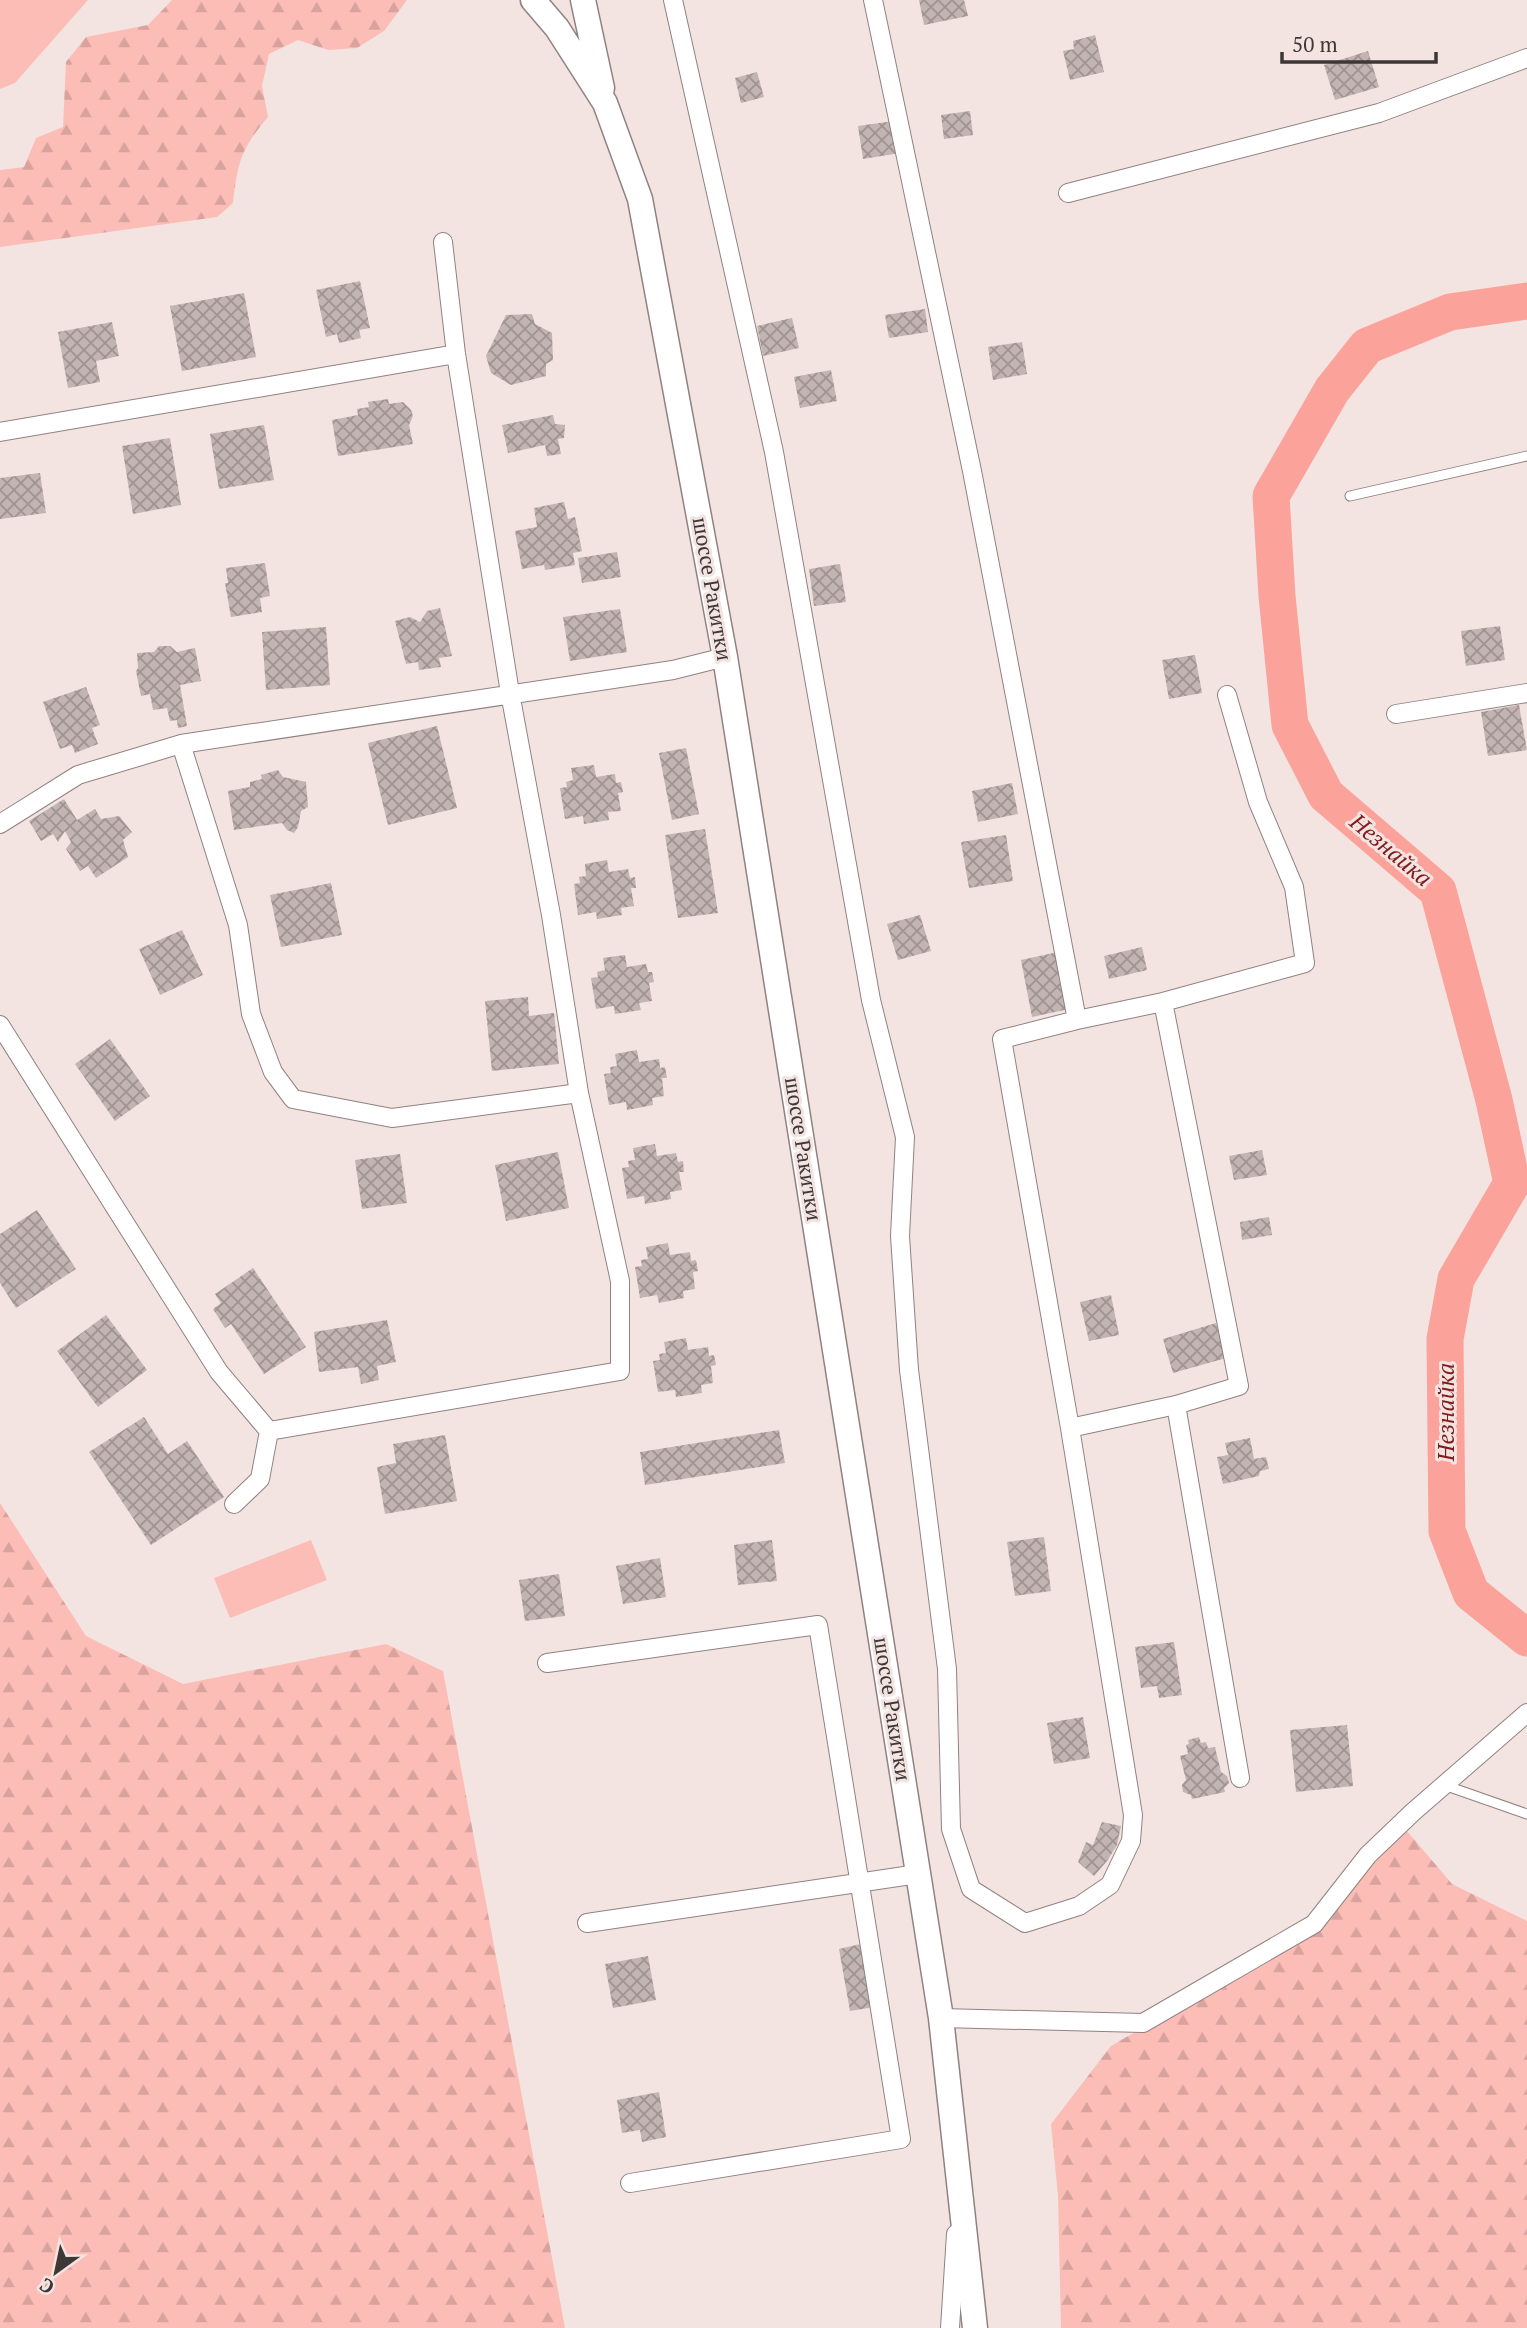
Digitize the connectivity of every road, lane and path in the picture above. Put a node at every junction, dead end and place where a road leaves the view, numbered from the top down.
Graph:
1 (533, 0) edge
2 (583, 0) edge
3 (673, 0) edge
4 (873, 0) edge
5 (1527, 58) edge
6 (605, 103) junction
7 (1068, 193) dead end
8 (443, 242) dead end
9 (456, 354) junction
10 (0, 432) edge
11 (1527, 456) edge
12 (1350, 496) dead end
13 (725, 657) junction
14 (510, 693) junction
15 (1527, 693) edge
16 (1227, 695) dead end
17 (1396, 714) dead end
18 (181, 744) junction
19 (0, 824) edge
20 (1163, 1002) junction
21 (1077, 1020) junction
22 (0, 1025) edge
23 (579, 1093) junction
24 (1176, 1405) junction
25 (1070, 1428) junction
26 (269, 1431) junction
27 (234, 1504) dead end
28 (547, 1662) dead end
29 (1527, 1713) edge
30 (1240, 1778) dead end
31 (1444, 1785) junction
32 (1527, 1814) edge
33 (918, 1874) junction
34 (860, 1882) junction
35 (587, 1923) dead end
36 (941, 2018) junction
37 (960, 2175) junction
38 (631, 2183) dead end
39 (950, 2328) edge
40 (975, 2328) edge

1 - 6 main road, шоссе Ракитки
2 - 6 main road
3 - 25 street
4 - 21 street
5 - 7 street
6 - 13 main road, шоссе Ракитки
8 - 9 street
9 - 10 street
9 - 14 street
11 - 12 lane
13 - 14 street
13 - 33 main road, шоссе Ракитки
14 - 18 street
14 - 23 street
15 - 17 street
16 - 20 street
18 - 19 street
18 - 23 street
20 - 21 street
20 - 24 street
21 - 25 street
22 - 26 street
23 - 26 street
24 - 25 street
24 - 30 street
26 - 27 street
28 - 34 street
29 - 31 street
31 - 32 lane
31 - 36 street
33 - 34 street
33 - 36 main road, шоссе Ракитки
34 - 35 street
34 - 38 street
36 - 37 main road, шоссе Ракитки
37 - 39 street
37 - 40 main road, шоссе Ракитки

